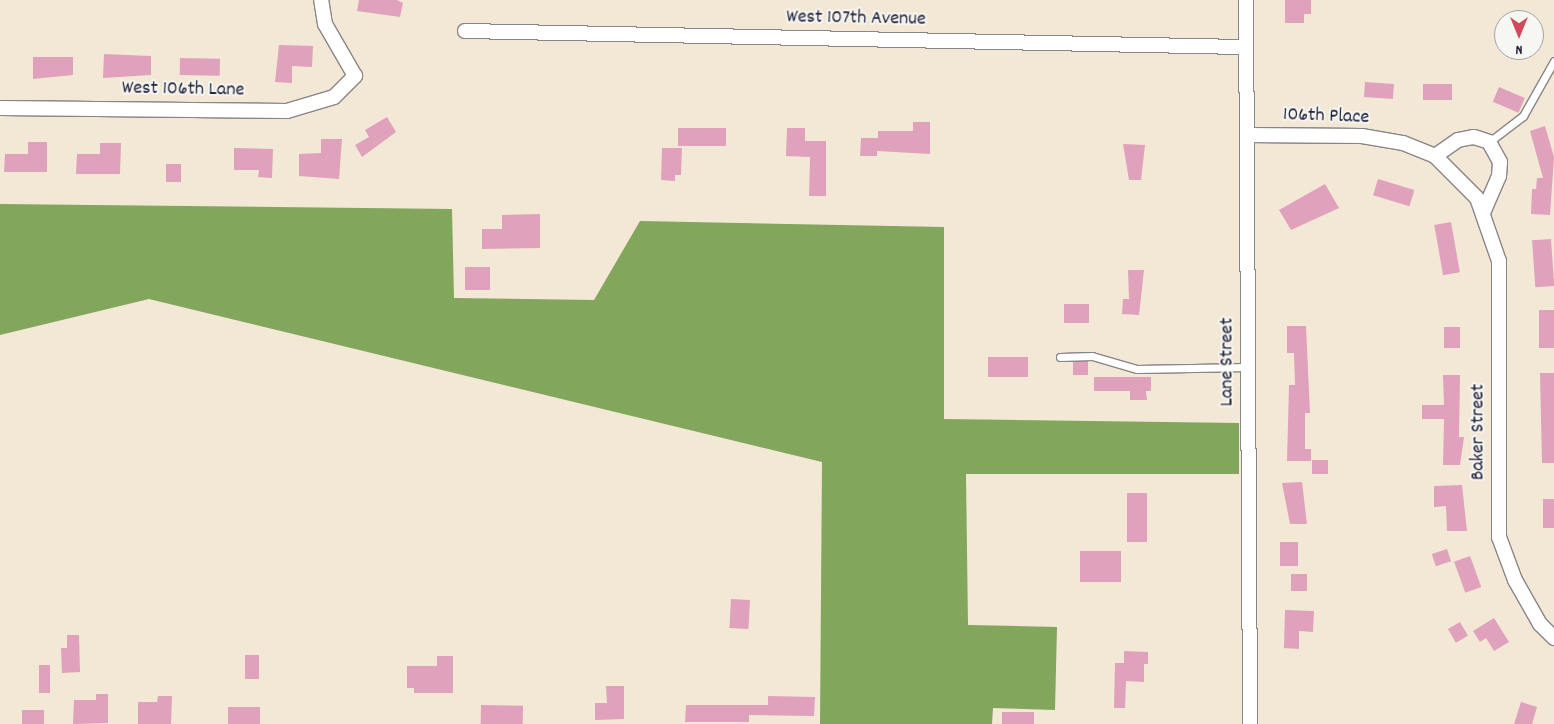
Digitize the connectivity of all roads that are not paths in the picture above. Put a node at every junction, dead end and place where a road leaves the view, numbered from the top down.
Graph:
1 (321, 0) edge
2 (1246, 0) edge
3 (465, 31) dead end
4 (1245, 47) junction
5 (1554, 61) edge
6 (0, 108) edge
7 (1247, 135) junction
8 (1489, 142) junction
9 (1403, 143) joint
10 (1435, 156) junction
11 (1483, 213) junction
12 (1060, 357) dead end
13 (1248, 367) junction
14 (1554, 638) edge
15 (1250, 724) edge

1 - 6 street, West 106th Lane
2 - 4 street, Lane Street
3 - 4 street, West 107th Avenue
4 - 7 street, Lane Street
5 - 8 lane
7 - 9 street, 106th Place
7 - 13 street, Lane Street
8 - 10 street
8 - 11 street
9 - 10 street, Baker Street
10 - 11 street, Baker Street
11 - 14 street, Baker Street
12 - 13 lane
13 - 15 street, Lane Street

